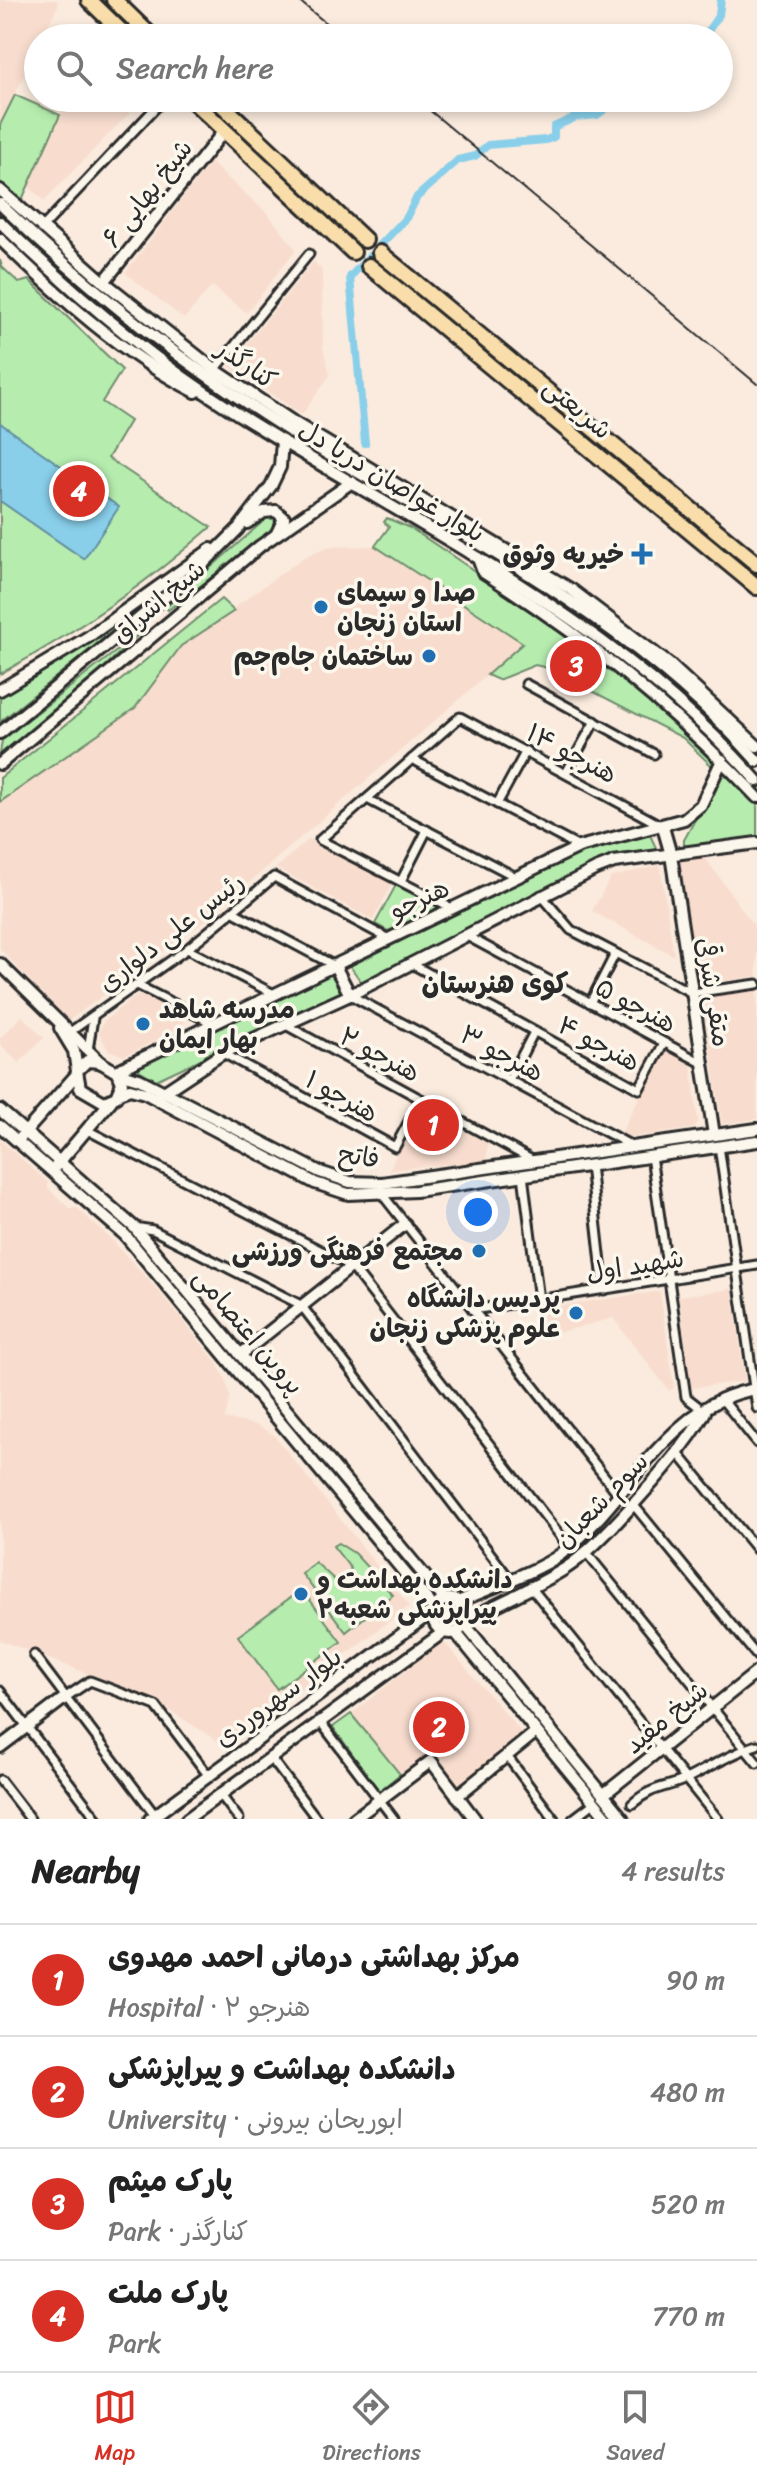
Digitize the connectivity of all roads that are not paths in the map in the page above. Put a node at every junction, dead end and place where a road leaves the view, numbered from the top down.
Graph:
1 (89, 0) edge
2 (114, 0) edge
3 (114, 24) edge
4 (139, 24) edge
5 (152, 112) edge
6 (204, 112) edge
7 (230, 112) edge
8 (224, 131) junction
9 (0, 190) edge
10 (0, 204) edge
11 (0, 222) edge
12 (41, 229) junction
13 (0, 239) edge
14 (365, 240) dead end
15 (353, 252) dead end
16 (380, 253) dead end
17 (24, 254) junction
18 (309, 254) dead end
19 (369, 266) dead end
20 (104, 282) junction
21 (142, 313) junction
22 (134, 323) junction
23 (215, 370) junction
24 (282, 441) junction
25 (352, 482) junction
26 (238, 529) junction
27 (277, 534) junction
28 (502, 551) junction
29 (478, 558) junction
30 (757, 564) edge
31 (757, 587) edge
32 (526, 684) dead end
33 (0, 690) edge
34 (595, 721) junction
35 (0, 733) edge
36 (757, 746) edge
37 (526, 751) junction
38 (654, 754) dead end
39 (412, 759) junction
40 (722, 760) junction
41 (757, 761) edge
42 (0, 764) edge
43 (566, 773) junction
44 (757, 781) edge
45 (757, 797) edge
46 (367, 799) junction
47 (497, 804) junction
48 (663, 827) junction
49 (427, 830) junction
50 (757, 843) edge
51 (579, 847) junction
52 (671, 855) junction
53 (516, 877) junction
54 (401, 881) junction
55 (541, 895) junction
56 (452, 908) junction
57 (232, 911) junction
58 (465, 935) junction
59 (387, 938) junction
60 (187, 949) junction
61 (615, 954) junction
62 (410, 963) junction
63 (0, 964) edge
64 (335, 966) junction
65 (757, 984) edge
66 (137, 985) junction
67 (692, 993) junction
68 (274, 994) junction
69 (350, 995) junction
70 (590, 1003) junction
71 (50, 1013) junction
72 (93, 1018) junction
73 (212, 1023) junction
74 (284, 1024) junction
75 (70, 1032) junction
76 (534, 1032) junction
77 (664, 1043) junction
78 (88, 1050) junction
79 (223, 1053) junction
80 (101, 1063) junction
81 (704, 1064) junction
82 (117, 1072) junction
83 (77, 1073) junction
84 (509, 1080) junction
85 (160, 1096) junction
86 (115, 1097) junction
87 (421, 1099) junction
88 (44, 1110) junction
89 (3, 1118) edge
90 (757, 1129) edge
91 (87, 1130) junction
92 (714, 1135) junction
93 (21, 1136) junction
94 (500, 1141) junction
95 (757, 1141) edge
96 (719, 1146) junction
97 (634, 1147) junction
98 (651, 1156) junction
99 (534, 1162) junction
100 (590, 1165) junction
101 (56, 1166) junction
102 (502, 1166) junction
103 (523, 1175) junction
104 (349, 1188) junction
105 (382, 1194) junction
106 (405, 1224) junction
107 (134, 1227) junction
108 (757, 1265) edge
109 (351, 1266) junction
110 (736, 1268) junction
111 (669, 1280) junction
112 (604, 1290) junction
113 (539, 1300) junction
114 (301, 1305) junction
115 (473, 1310) junction
116 (240, 1355) junction
117 (755, 1390) edge
118 (721, 1398) junction
119 (757, 1408) edge
120 (705, 1412) junction
121 (757, 1443) edge
122 (677, 1452) junction
123 (620, 1496) junction
124 (632, 1503) junction
125 (569, 1547) junction
126 (757, 1550) edge
127 (585, 1551) junction
128 (509, 1578) junction
129 (530, 1586) junction
130 (475, 1594) junction
131 (451, 1601) junction
132 (432, 1610) junction
133 (486, 1610) junction
134 (458, 1628) junction
135 (406, 1631) junction
136 (417, 1650) junction
137 (34, 1655) dead end
138 (757, 1656) edge
139 (757, 1672) edge
140 (0, 1691) edge
141 (66, 1697) junction
142 (713, 1707) junction
143 (319, 1720) junction
144 (26, 1726) junction
145 (536, 1732) junction
146 (757, 1745) edge
147 (0, 1747) edge
148 (661, 1749) junction
149 (746, 1749) junction
150 (507, 1756) junction
151 (270, 1757) junction
152 (757, 1763) edge
153 (208, 1775) junction
154 (686, 1779) junction
155 (0, 1780) edge
156 (220, 1794) junction
157 (457, 1796) junction
158 (599, 1799) junction
159 (379, 1800) junction
160 (632, 1804) dead end
161 (152, 1817) edge
162 (30, 1819) edge
163 (97, 1819) edge
164 (187, 1819) edge
165 (239, 1819) edge
166 (317, 1819) edge
167 (354, 1819) edge
168 (394, 1819) edge
169 (475, 1819) edge
170 (554, 1819) edge
171 (573, 1819) edge
172 (608, 1819) edge
173 (623, 1819) edge
174 (718, 1819) edge

1 - 3 highway
2 - 4 highway
5 - 12 street
6 - 8 highway
7 - 14 highway
8 - 15 highway
8 - 20 main road, شیخ بهایی ۶
9 - 12 main road, کنارگذر
10 - 22 main road, بلوار غواصان دریا دل
11 - 17 main road, بلوار غواصان دریا دل
12 - 20 main road, کنارگذر
13 - 17 main road
16 - 30 highway, شریعتی
17 - 24 main road, بلوار غواصان دریا دل
18 - 23 street
19 - 31 highway, شریعتی
20 - 21 main road, کنارگذر
21 - 22 main road
21 - 23 main road, کنارگذر
22 - 28 main road, بلوار غواصان دریا دل
23 - 28 main road, کنارگذر
24 - 25 main road, بلوار غواصان دریا دل
24 - 26 main road, شیخ اشراق
25 - 27 main road, شیخ اشراق
25 - 29 main road, بلوار غواصان دریا دل
26 - 27 main road
26 - 33 main road
26 - 35 main road, شیخ اشراق
27 - 42 main road, شیخ اشراق
28 - 36 main road, کنارگذر
28 - 41 main road, بلوار غواصان دریا دل
29 - 40 main road
29 - 44 main road, بلوار غواصان دریا دل
32 - 34 street
34 - 38 street
34 - 43 street
37 - 39 street, هنرجو ۱۴
37 - 43 street, هنرجو ۱۴
37 - 47 street
39 - 46 street
39 - 47 street
40 - 45 main road
40 - 48 main road, هنرجو
43 - 48 street, هنرجو ۱۴
46 - 49 street
46 - 54 street
47 - 51 street
48 - 51 main road, هنرجو
48 - 52 main road, متقی شرقی
49 - 53 street
49 - 54 street
50 - 52 main road, هنرجو
51 - 53 main road, هنرجو
52 - 55 main road, هنرجو
52 - 67 main road, متقی شرقی
53 - 56 main road, هنرجو
54 - 56 street
55 - 58 main road, هنرجو
55 - 61 street
56 - 59 main road, هنرجو
57 - 59 street, رئیس علی دلواری
57 - 60 street, رئیس علی دلواری
57 - 64 street
58 - 62 main road, هنرجو
58 - 70 street, هنرجو ۵
59 - 64 main road, هنرجو
60 - 66 street, رئیس علی دلواری
60 - 68 street
61 - 67 street
61 - 70 street
62 - 69 main road, هنرجو
62 - 76 street, هنرجو ۴
63 - 71 main road
64 - 68 main road, هنرجو
64 - 69 main road
65 - 67 street
66 - 72 street, رئیس علی دلواری
66 - 73 street
67 - 81 main road, متقی شرقی
68 - 73 main road, هنرجو
69 - 74 main road, هنرجو
69 - 84 street, هنرجو ۳
70 - 77 street, هنرجو ۵
71 - 75 main road
71 - 83 main road
72 - 75 street, رئیس علی دلواری
72 - 78 street
73 - 82 main road, هنرجو
74 - 79 main road, هنرجو
74 - 87 street, هنرجو ۲
75 - 78 main road
76 - 77 street, هنرجو ۴
76 - 84 street
77 - 81 street, هنرجو ۵
78 - 80 main road
79 - 85 main road, هنرجو
79 - 87 street, هنرجو ۱
80 - 82 main road
80 - 83 main road
81 - 92 main road, متقی شرقی
82 - 85 main road, فاتح
82 - 86 main road
83 - 86 main road
83 - 88 main road
84 - 97 street, هنرجو ۳
85 - 86 main road, فاتح
85 - 104 main road, فاتح
86 - 91 main road
87 - 94 street, هنرجو ۲
88 - 89 main road
88 - 93 main road
89 - 93 main road, پروین اعتصامی
90 - 92 main road, فاتح
91 - 101 main road
91 - 109 street
92 - 97 main road, فاتح
93 - 101 main road, پروین اعتصامی
94 - 99 street, هنرجو ۲
94 - 102 street
95 - 96 main road, فاتح
96 - 98 main road, فاتح
96 - 110 street
97 - 99 main road, فاتح
98 - 100 main road, فاتح
98 - 111 street
99 - 102 main road, فاتح
100 - 103 main road, فاتح
100 - 112 street
101 - 107 main road, پروین اعتصامی
101 - 132 main road, پروین اعتصامی
102 - 104 main road, فاتح
103 - 105 main road, فاتح
103 - 113 street
104 - 105 main road, فاتح
105 - 106 street
106 - 109 main road
106 - 115 street
107 - 114 street
107 - 116 main road, پروین اعتصامی
108 - 110 street, شهید اول
109 - 114 main road
109 - 125 street
110 - 111 street, شهید اول
110 - 117 street
111 - 112 street, شهید اول
111 - 120 street
112 - 113 street, شهید اول
113 - 115 street, شهید اول
114 - 116 main road
114 - 128 street
115 - 123 street
116 - 131 main road, پروین اعتصامی
117 - 118 main road, سوم شعبان
117 - 119 street
118 - 120 main road, سوم شعبان
118 - 121 street
120 - 122 main road, سوم شعبان
120 - 123 main road, سوم شعبان
122 - 124 main road, سوم شعبان
122 - 126 street
123 - 125 main road, سوم شعبان
124 - 127 main road, سوم شعبان
124 - 138 street
125 - 128 main road, سوم شعبان
127 - 129 main road, سوم شعبان
127 - 142 street
128 - 130 main road, سوم شعبان
129 - 133 main road, سوم شعبان
129 - 148 street
130 - 131 main road, سوم شعبان
130 - 133 main road
131 - 132 main road, سوم شعبان
131 - 134 main road, پروین اعتصامی
132 - 134 main road, پروین اعتصامی
132 - 135 main road, بلوار سهروردی
133 - 134 main road, سوم شعبان
134 - 136 main road, بلوار سهروردی
134 - 145 main road
134 - 158 main road
135 - 136 main road
135 - 153 main road, بلوار سهروردی
136 - 143 main road, بلوار سهروردی
137 - 141 street
139 - 142 main road, شیخ مفید
140 - 144 street
141 - 144 main road
141 - 153 street
141 - 161 street
142 - 148 main road, شیخ مفید
142 - 149 street
143 - 151 main road, بلوار سهروردی
143 - 159 street
144 - 147 main road
144 - 163 street
145 - 150 main road
145 - 158 main road
146 - 149 street
148 - 154 street
148 - 158 main road, شیخ مفید
149 - 152 street
149 - 154 street
150 - 157 main road
150 - 170 street
151 - 156 main road, بلوار سهروردی
151 - 166 street
153 - 161 main road, بلوار سهروردی
154 - 160 street
154 - 174 street
155 - 162 street
156 - 164 main road, بلوار سهروردی
156 - 165 street
157 - 159 main road
157 - 169 main road
158 - 171 street
158 - 172 main road
158 - 173 main road
159 - 167 main road
159 - 168 street

